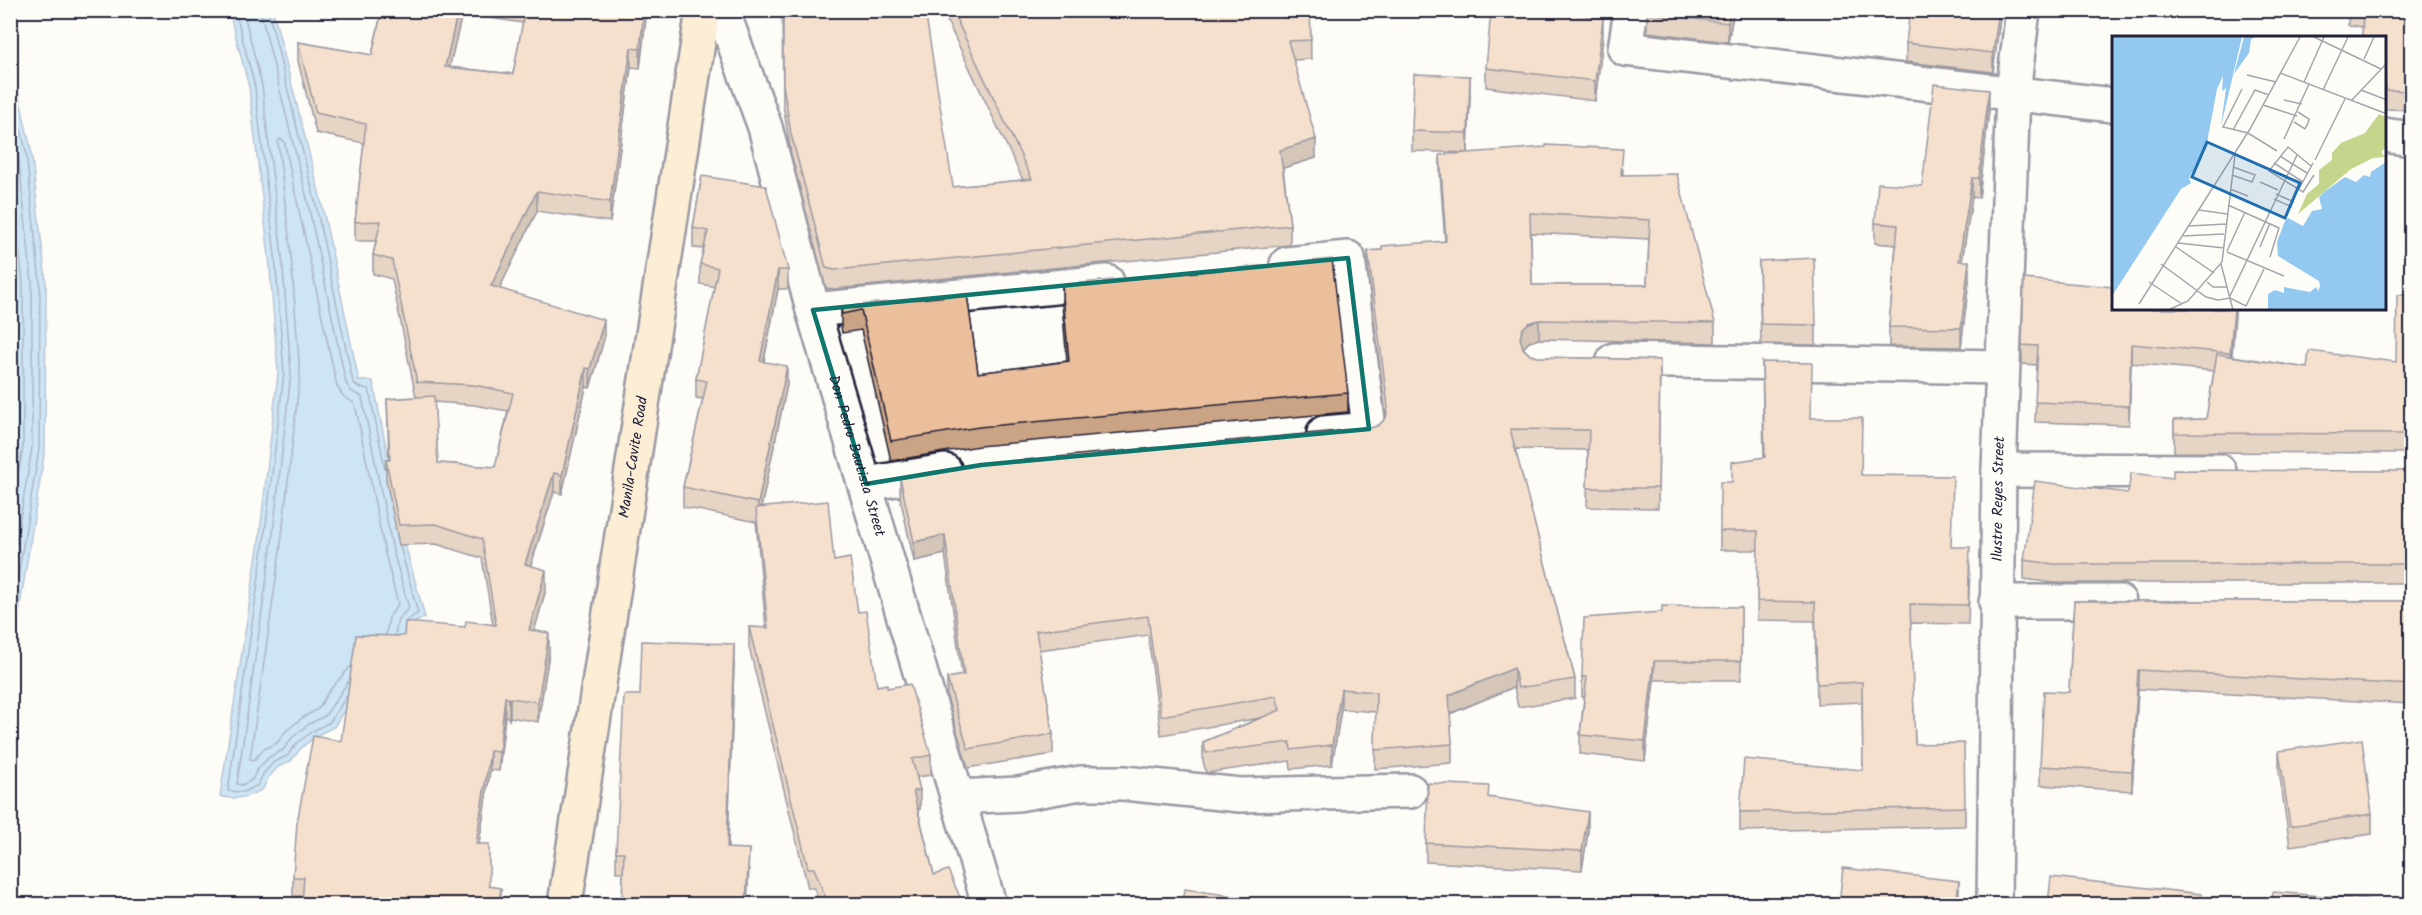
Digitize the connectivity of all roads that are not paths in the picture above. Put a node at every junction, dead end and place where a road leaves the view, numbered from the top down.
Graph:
1 (703, 10) edge
2 (722, 10) edge
3 (1631, 10) edge
4 (2023, 10) edge
5 (2013, 93) junction
6 (2112, 105) edge
7 (2386, 135) edge
8 (2412, 139) edge
9 (1253, 267) edge
10 (1134, 279) edge
11 (813, 310) junction
12 (1586, 359) edge
13 (2002, 367) junction
14 (1299, 435) edge
15 (970, 467) edge
16 (1999, 470) junction
17 (2246, 471) edge
18 (866, 484) junction
19 (1996, 602) junction
20 (2150, 602) edge
21 (1410, 791) dead end
22 (957, 797) junction
23 (565, 904) edge
24 (989, 904) edge
25 (1994, 904) edge

1 - 23 main road, Manila-Cavite Road
2 - 11 street, Don Pedro Bautista Street
3 - 5 street
4 - 5 street, Ilustre Reyes Street
5 - 6 street
5 - 13 street, Ilustre Reyes Street
7 - 8 street
9 - 14 street
10 - 11 street
11 - 18 street, Don Pedro Bautista Street
12 - 13 street
13 - 16 street, Ilustre Reyes Street
15 - 18 street
16 - 17 street
16 - 19 street, Ilustre Reyes Street
18 - 22 street, Don Pedro Bautista Street
19 - 20 street
19 - 25 street, Ilustre Reyes Street
21 - 22 street
22 - 24 street, Don Pedro Bautista Street

